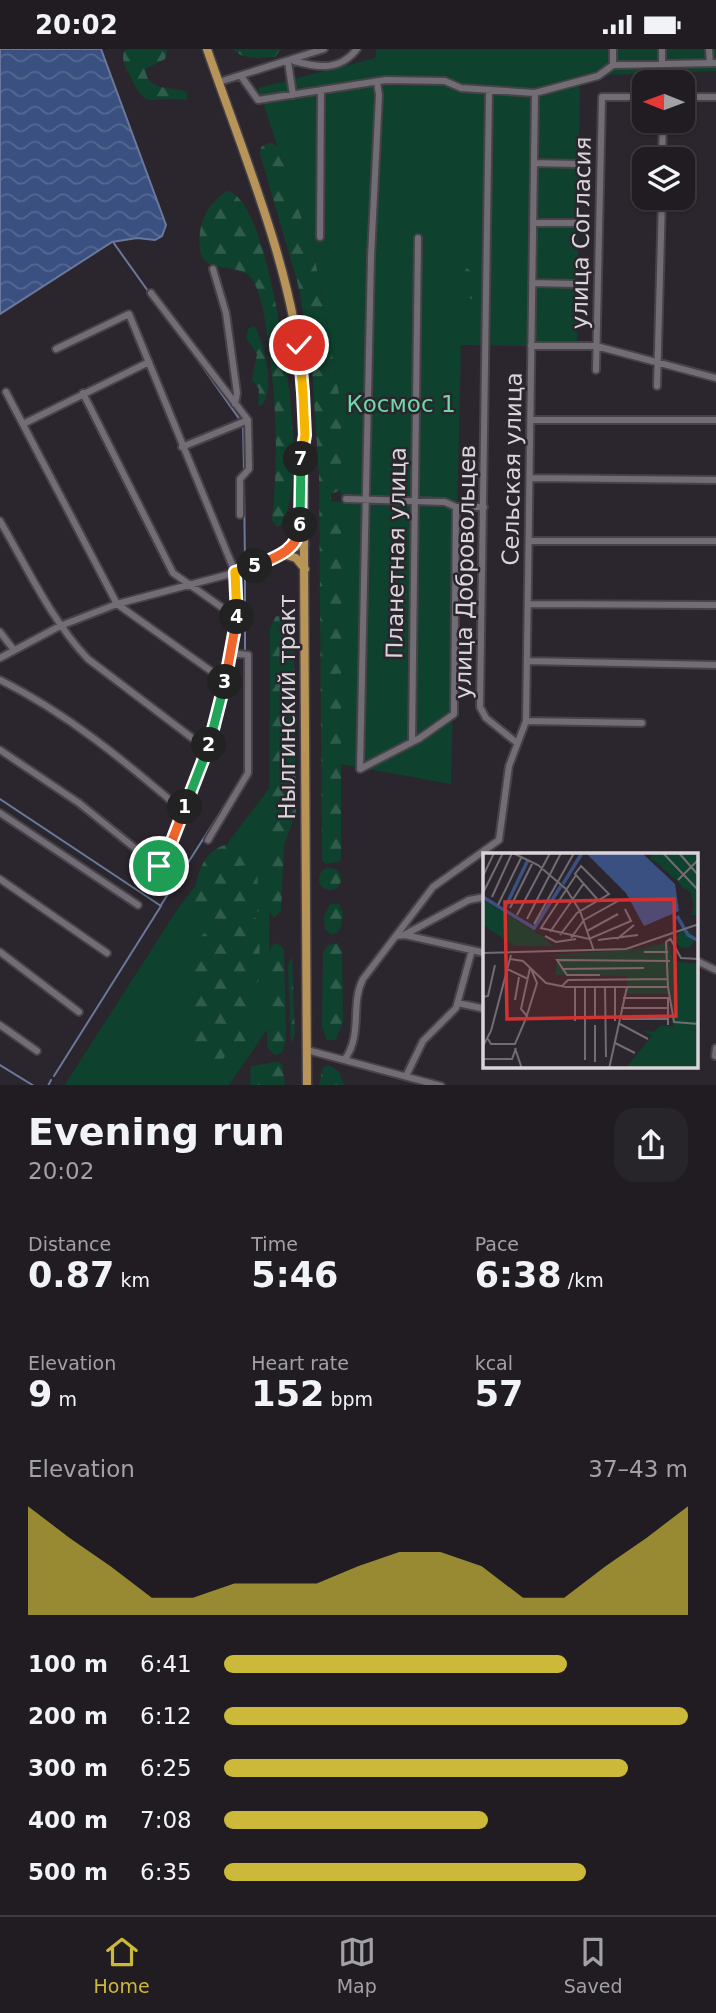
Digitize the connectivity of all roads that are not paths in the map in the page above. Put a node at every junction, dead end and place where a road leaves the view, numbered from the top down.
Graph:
1 (207, 49) edge
2 (324, 49) edge
3 (357, 49) edge
4 (613, 49) edge
5 (662, 49) edge
6 (709, 49) edge
7 (290, 61) junction
8 (713, 63) edge
9 (662, 64) junction
10 (613, 65) junction
11 (242, 76) junction
12 (219, 82) junction
13 (377, 82) junction
14 (321, 90) junction
15 (489, 91) junction
16 (535, 93) junction
17 (293, 95) junction
18 (632, 97) edge
19 (695, 97) edge
20 (716, 97) edge
21 (534, 163) junction
22 (577, 164) dead end
23 (662, 210) edge
24 (533, 223) junction
25 (575, 223) dead end
26 (320, 237) dead end
27 (418, 238) dead end
28 (213, 269) dead end
29 (532, 283) junction
30 (575, 284) dead end
31 (151, 293) dead end
32 (531, 346) junction
33 (596, 346) junction
34 (56, 349) dead end
35 (149, 362) junction
36 (659, 362) junction
37 (596, 370) dead end
38 (716, 378) edge
39 (657, 386) dead end
40 (6, 391) dead end
41 (83, 393) junction
42 (235, 404) junction
43 (531, 419) junction
44 (248, 420) junction
45 (716, 420) edge
46 (23, 424) junction
47 (305, 435) junction
48 (183, 447) junction
49 (530, 478) junction
50 (716, 480) edge
51 (346, 499) dead end
52 (414, 501) junction
53 (366, 502) junction
54 (456, 507) junction
55 (484, 507) junction
56 (240, 515) dead end
57 (0, 521) edge
58 (529, 541) junction
59 (716, 541) edge
60 (305, 544) junction
61 (283, 554) junction
62 (306, 570) junction
63 (235, 572) junction
64 (186, 583) junction
65 (117, 604) junction
66 (528, 604) junction
67 (716, 605) edge
68 (237, 618) junction
69 (60, 626) junction
70 (0, 632) edge
71 (14, 650) junction
72 (230, 653) junction
73 (0, 659) edge
74 (527, 661) junction
75 (716, 665) edge
76 (0, 680) edge
77 (225, 681) junction
78 (526, 721) junction
79 (642, 723) dead end
80 (412, 742) junction
81 (517, 743) junction
82 (208, 750) junction
83 (0, 751) edge
84 (184, 812) junction
85 (0, 813) edge
86 (208, 839) dead end
87 (0, 879) edge
88 (483, 897) edge
89 (138, 905) dead end
90 (404, 935) junction
91 (396, 936) junction
92 (472, 950) junction
93 (0, 953) edge
94 (107, 953) dead end
95 (483, 953) edge
96 (698, 961) edge
97 (716, 970) edge
98 (458, 1003) junction
99 (483, 1009) edge
100 (79, 1012) dead end
101 (0, 1025) edge
102 (716, 1048) edge
103 (307, 1050) junction
104 (37, 1051) dead end
105 (715, 1056) edge
106 (345, 1059) junction
107 (406, 1076) junction
108 (307, 1085) edge
109 (438, 1085) edge

1 - 12 main road, Нылгинский тракт
2 - 7 street
3 - 7 street
4 - 10 street
5 - 9 street
6 - 8 street
7 - 11 street
7 - 17 street
8 - 9 street
9 - 10 street
10 - 16 street
11 - 12 street
11 - 17 street
12 - 47 main road, Нылгинский тракт
13 - 14 street
13 - 15 street
13 - 53 street
14 - 17 street
14 - 26 street
15 - 16 street
15 - 55 street, улица Добровольцев
16 - 21 street, Сельская улица
18 - 33 street, улица Согласия
19 - 20 street
21 - 22 street
21 - 24 street, Сельская улица
23 - 36 street
24 - 25 street
24 - 29 street, Сельская улица
27 - 52 street, Планетная улица
28 - 42 street
29 - 30 street
29 - 32 street, Сельская улица
31 - 42 street
32 - 33 street
32 - 43 street, Сельская улица
33 - 36 street
33 - 37 street, улица Согласия
34 - 35 street
35 - 41 street
35 - 48 street
36 - 38 street
36 - 39 street
40 - 46 street
41 - 46 street
41 - 64 street
42 - 44 street
43 - 45 street
43 - 49 street, Сельская улица
44 - 48 street
44 - 56 street
46 - 65 street
47 - 60 main road, Нылгинский тракт
47 - 61 main road
48 - 63 street
49 - 50 street
49 - 58 street, Сельская улица
51 - 53 street
52 - 53 street
52 - 54 street
52 - 80 street, Планетная улица
53 - 80 street
54 - 55 street
54 - 80 street
55 - 81 street, улица Добровольцев
57 - 69 street
58 - 59 street
58 - 66 street, Сельская улица
60 - 61 street
60 - 62 main road, Нылгинский тракт
61 - 62 main road
61 - 63 street
62 - 103 main road, Нылгинский тракт
63 - 64 street
63 - 68 street
64 - 65 street
64 - 68 street
65 - 69 street
65 - 77 street
66 - 67 street
66 - 74 street, Сельская улица
68 - 72 street
69 - 71 street
69 - 82 street
70 - 71 street
71 - 73 street
72 - 77 street
72 - 86 street
74 - 75 street
74 - 78 street, Сельская улица
76 - 84 street
77 - 82 street
78 - 79 street
78 - 81 street, Сельская улица
81 - 91 street, Сельская улица
82 - 84 street
83 - 84 street
85 - 89 street
87 - 94 street
88 - 90 street
90 - 91 street
90 - 92 street
91 - 106 street
92 - 95 street
92 - 98 street
93 - 100 street
96 - 97 street
98 - 99 street
98 - 107 street
101 - 104 street
102 - 105 street
103 - 106 street
103 - 108 main road, Нылгинский тракт
106 - 107 street
107 - 109 street

